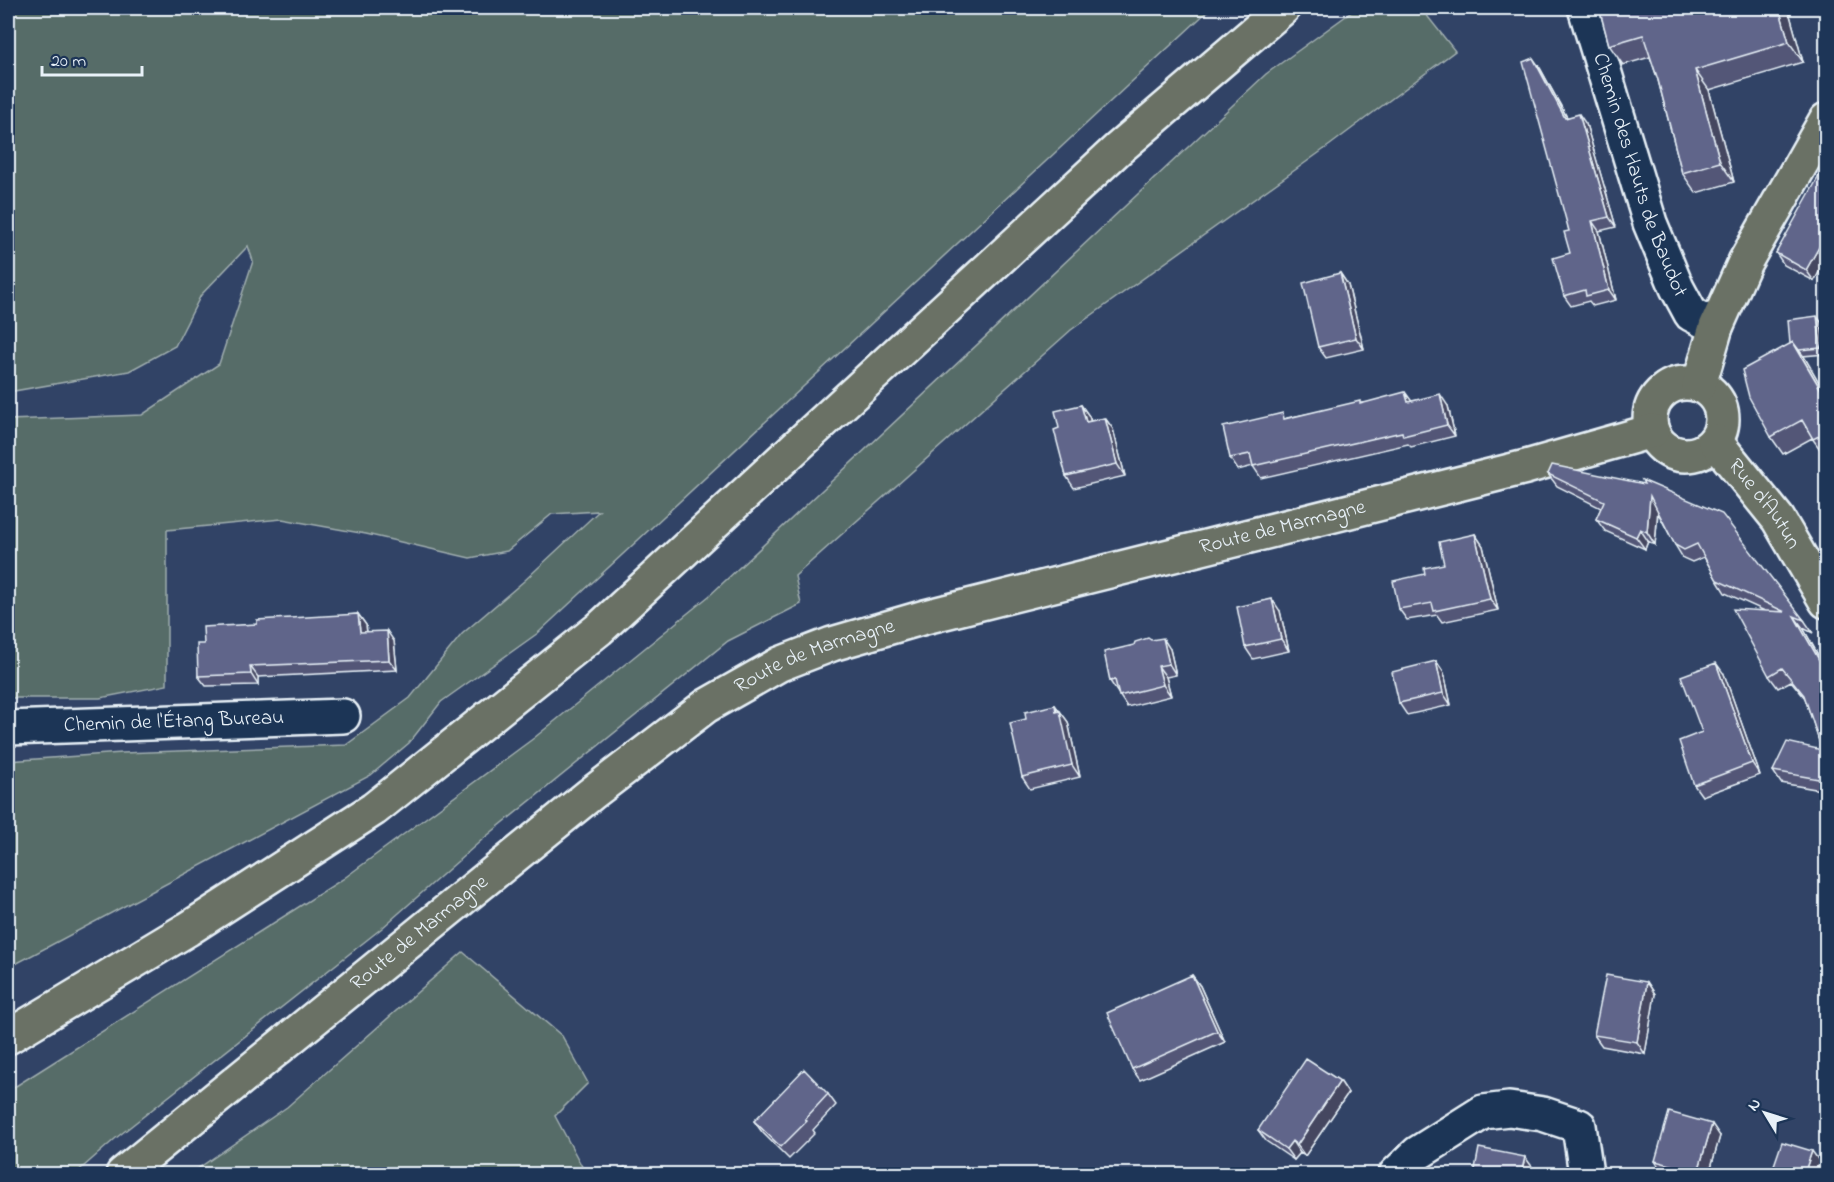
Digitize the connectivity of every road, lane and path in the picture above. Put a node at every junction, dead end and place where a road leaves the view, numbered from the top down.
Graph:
1 (1283, 8) edge
2 (1585, 8) edge
3 (1827, 120) edge
4 (1716, 327) junction
5 (1699, 385) junction
6 (1652, 431) junction
7 (1715, 441) junction
8 (1827, 601) edge
9 (343, 716) dead end
10 (8, 728) edge
11 (8, 1038) edge
12 (123, 1174) edge
13 (1396, 1174) edge
14 (1586, 1174) edge

1 - 11 main road
2 - 4 street, Chemin des Hauts de Baudot
3 - 4 main road
4 - 5 main road
5 - 6 main road
5 - 7 main road
6 - 7 main road
6 - 12 main road, Route de Marmagne
7 - 8 main road, Rue d'Autun
9 - 10 street, Chemin de l'Étang Bureau
13 - 14 street

